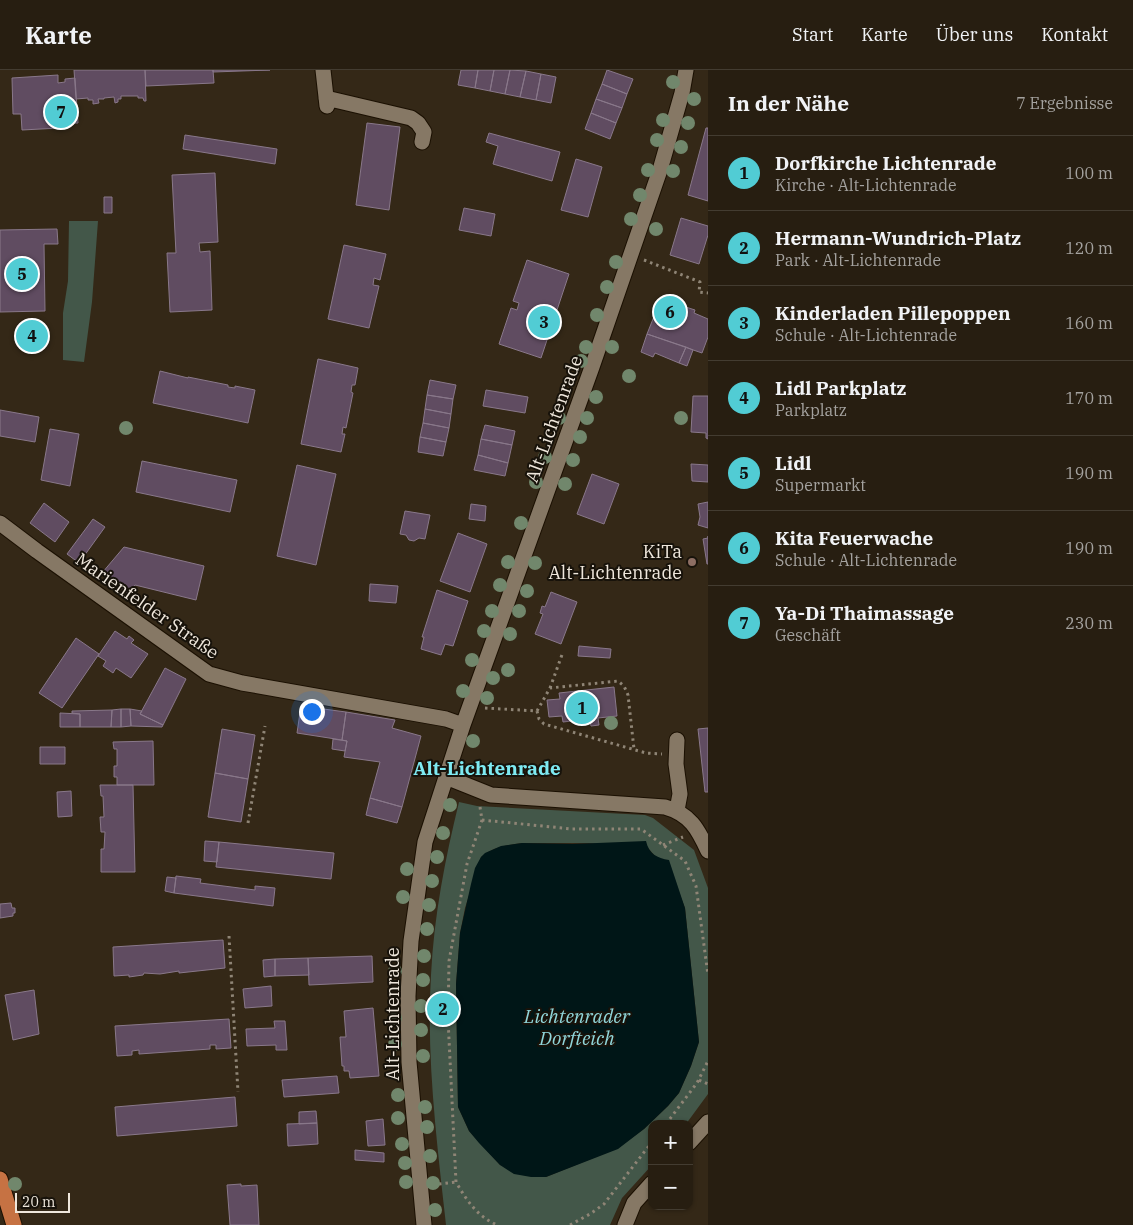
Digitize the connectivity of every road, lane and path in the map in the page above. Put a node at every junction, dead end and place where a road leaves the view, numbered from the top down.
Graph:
1 (323, 70) edge
2 (686, 70) edge
3 (422, 142) dead end
4 (644, 260) dead end
5 (708, 293) edge
6 (0, 523) edge
7 (563, 652) dead end
8 (550, 688) junction
9 (485, 708) dead end
10 (537, 711) junction
11 (463, 725) junction
12 (265, 726) dead end
13 (677, 740) dead end
14 (634, 750) junction
15 (664, 754) dead end
16 (446, 777) junction
17 (677, 810) junction
18 (248, 823) dead end
19 (708, 851) edge
20 (229, 936) dead end
21 (708, 975) edge
22 (708, 1061) edge
23 (699, 1080) junction
24 (708, 1084) edge
25 (238, 1092) dead end
26 (669, 1120) edge
27 (708, 1122) edge
28 (693, 1138) edge
29 (648, 1147) edge
30 (0, 1179) edge
31 (456, 1182) junction
32 (439, 1184) dead end
33 (648, 1188) edge
34 (14, 1225) edge
35 (424, 1225) edge
36 (498, 1225) edge
37 (570, 1225) edge
38 (625, 1225) edge

1 - 3 street
2 - 11 street, Alt-Lichtenrade
4 - 5 path
6 - 11 street, Marienfelder Straße
7 - 8 path
8 - 10 path
8 - 14 path
9 - 10 path
10 - 14 path
11 - 16 street, Alt-Lichtenrade
12 - 18 path
13 - 17 street
14 - 15 path
16 - 17 street
16 - 35 street, Alt-Lichtenrade
17 - 19 street
20 - 25 path
21 - 31 path
22 - 23 path
23 - 24 path
23 - 26 path
27 - 28 street
29 - 37 path
30 - 34 main road
31 - 32 path
31 - 36 path
33 - 38 street

